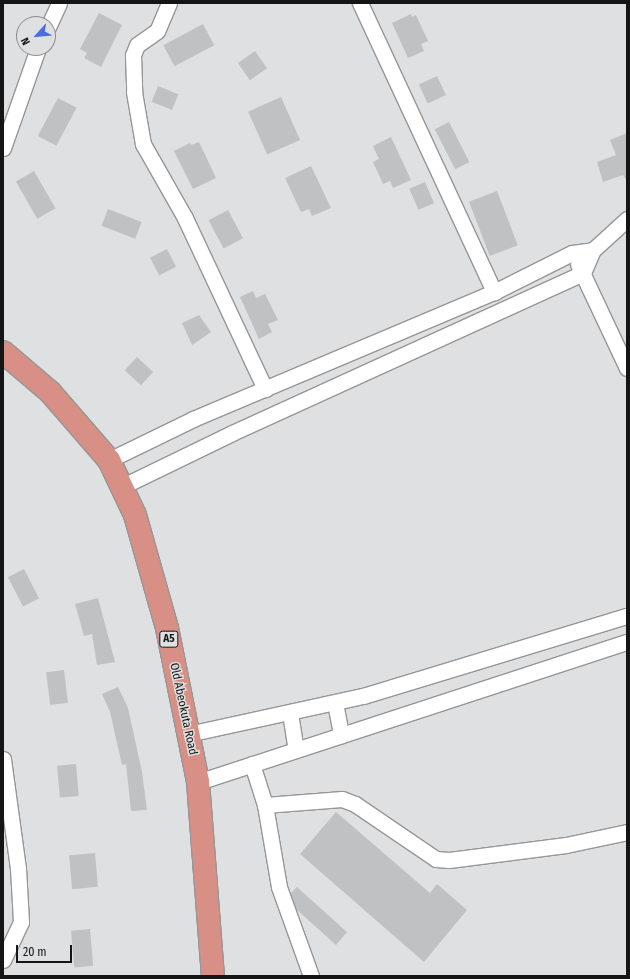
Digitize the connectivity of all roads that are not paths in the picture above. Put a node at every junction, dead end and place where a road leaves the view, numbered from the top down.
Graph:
1 (59, 3) edge
2 (169, 3) edge
3 (360, 3) edge
4 (53, 16) edge
5 (35, 56) edge
6 (3, 148) edge
7 (627, 219) edge
8 (593, 250) junction
9 (572, 253) junction
10 (583, 273) junction
11 (494, 292) junction
12 (3, 352) edge
13 (627, 368) edge
14 (265, 389) junction
15 (109, 460) junction
16 (121, 487) junction
17 (627, 616) edge
18 (627, 642) edge
19 (335, 703) junction
20 (290, 713) junction
21 (188, 734) junction
22 (341, 735) junction
23 (296, 750) junction
24 (3, 759) edge
25 (252, 764) junction
26 (198, 782) junction
27 (265, 806) junction
28 (627, 832) edge
29 (3, 960) edge
30 (213, 976) edge
31 (311, 976) edge

1 - 4 street
2 - 14 street
3 - 11 street
5 - 6 street
7 - 8 street
8 - 9 street
8 - 10 street
9 - 10 street
9 - 11 street
10 - 13 street
10 - 16 street
11 - 14 street
12 - 15 highway, Old Abeokuta Road / A5
14 - 15 street
15 - 16 highway, Old Abeokuta Road / A5
16 - 21 highway, Old Abeokuta Road / A5
17 - 19 street
18 - 22 street
19 - 20 street
19 - 22 street
20 - 21 street
20 - 23 street
21 - 26 highway, Old Abeokuta Road / A5
22 - 23 street
23 - 25 street
24 - 29 street
25 - 26 street
25 - 27 street
26 - 30 highway, Old Abeokuta Road / A5
27 - 28 street
27 - 31 street

